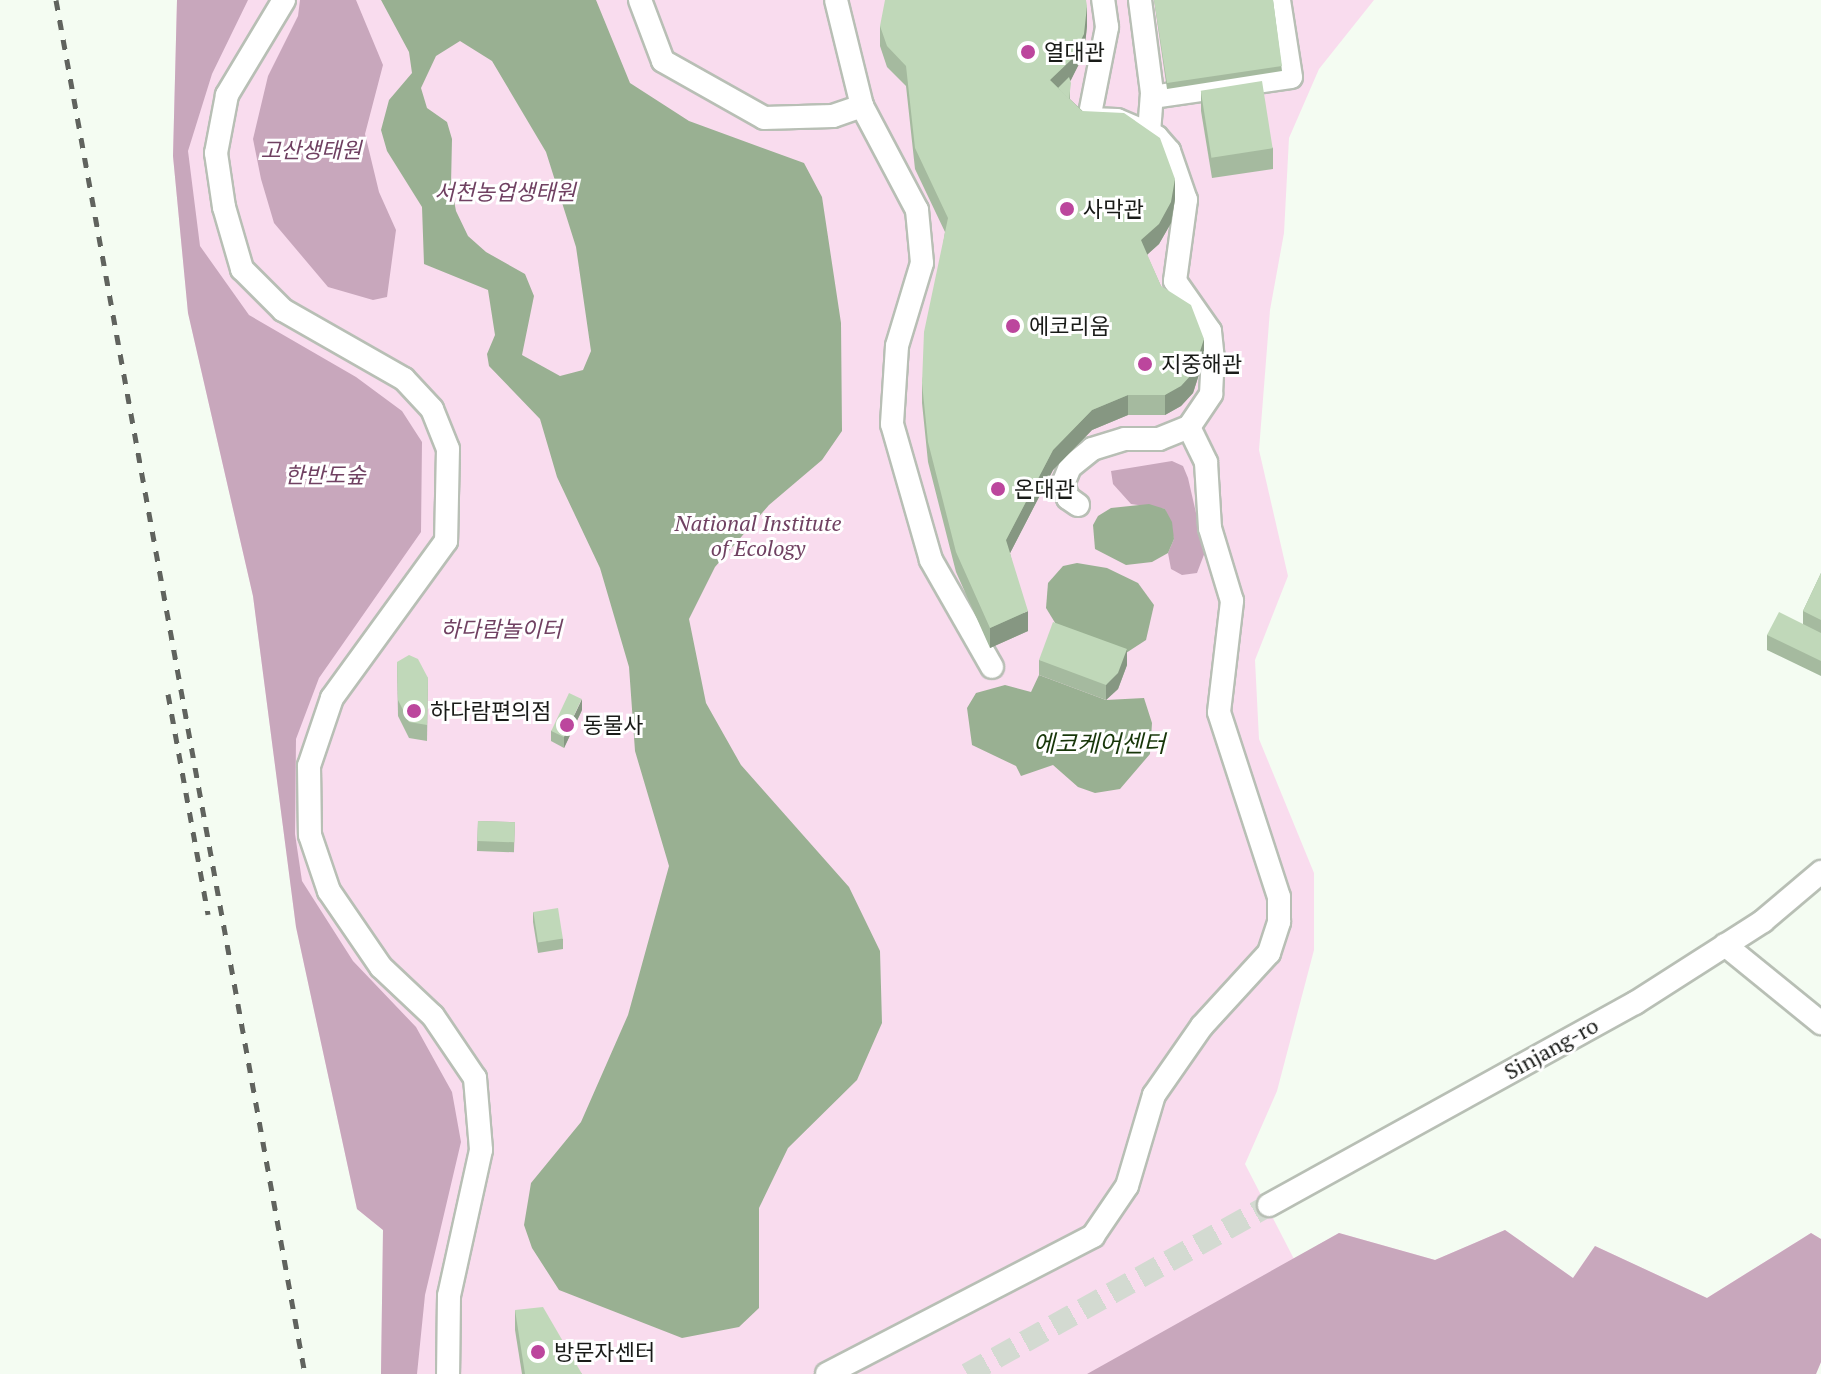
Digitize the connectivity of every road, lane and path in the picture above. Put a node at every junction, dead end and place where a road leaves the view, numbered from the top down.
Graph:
1 (284, 0) edge
2 (640, 0) edge
3 (836, 0) edge
4 (1103, 0) edge
5 (1140, 0) edge
6 (1279, 0) edge
7 (1152, 97) junction
8 (862, 106) junction
9 (1149, 133) junction
10 (1189, 427) junction
11 (1078, 505) dead end
12 (992, 667) dead end
13 (1821, 872) edge
14 (1725, 945) junction
15 (1821, 1023) edge
16 (1269, 1205) tunnel mouth
17 (448, 1374) edge
18 (827, 1374) edge

1 - 17 street
2 - 8 street
3 - 8 street
4 - 9 street
5 - 7 street
6 - 7 street
7 - 9 street
8 - 12 street
9 - 10 street
10 - 11 street
10 - 18 street
13 - 14 street, Sinjang-ro
14 - 15 street
14 - 16 street, Sinjang-ro

